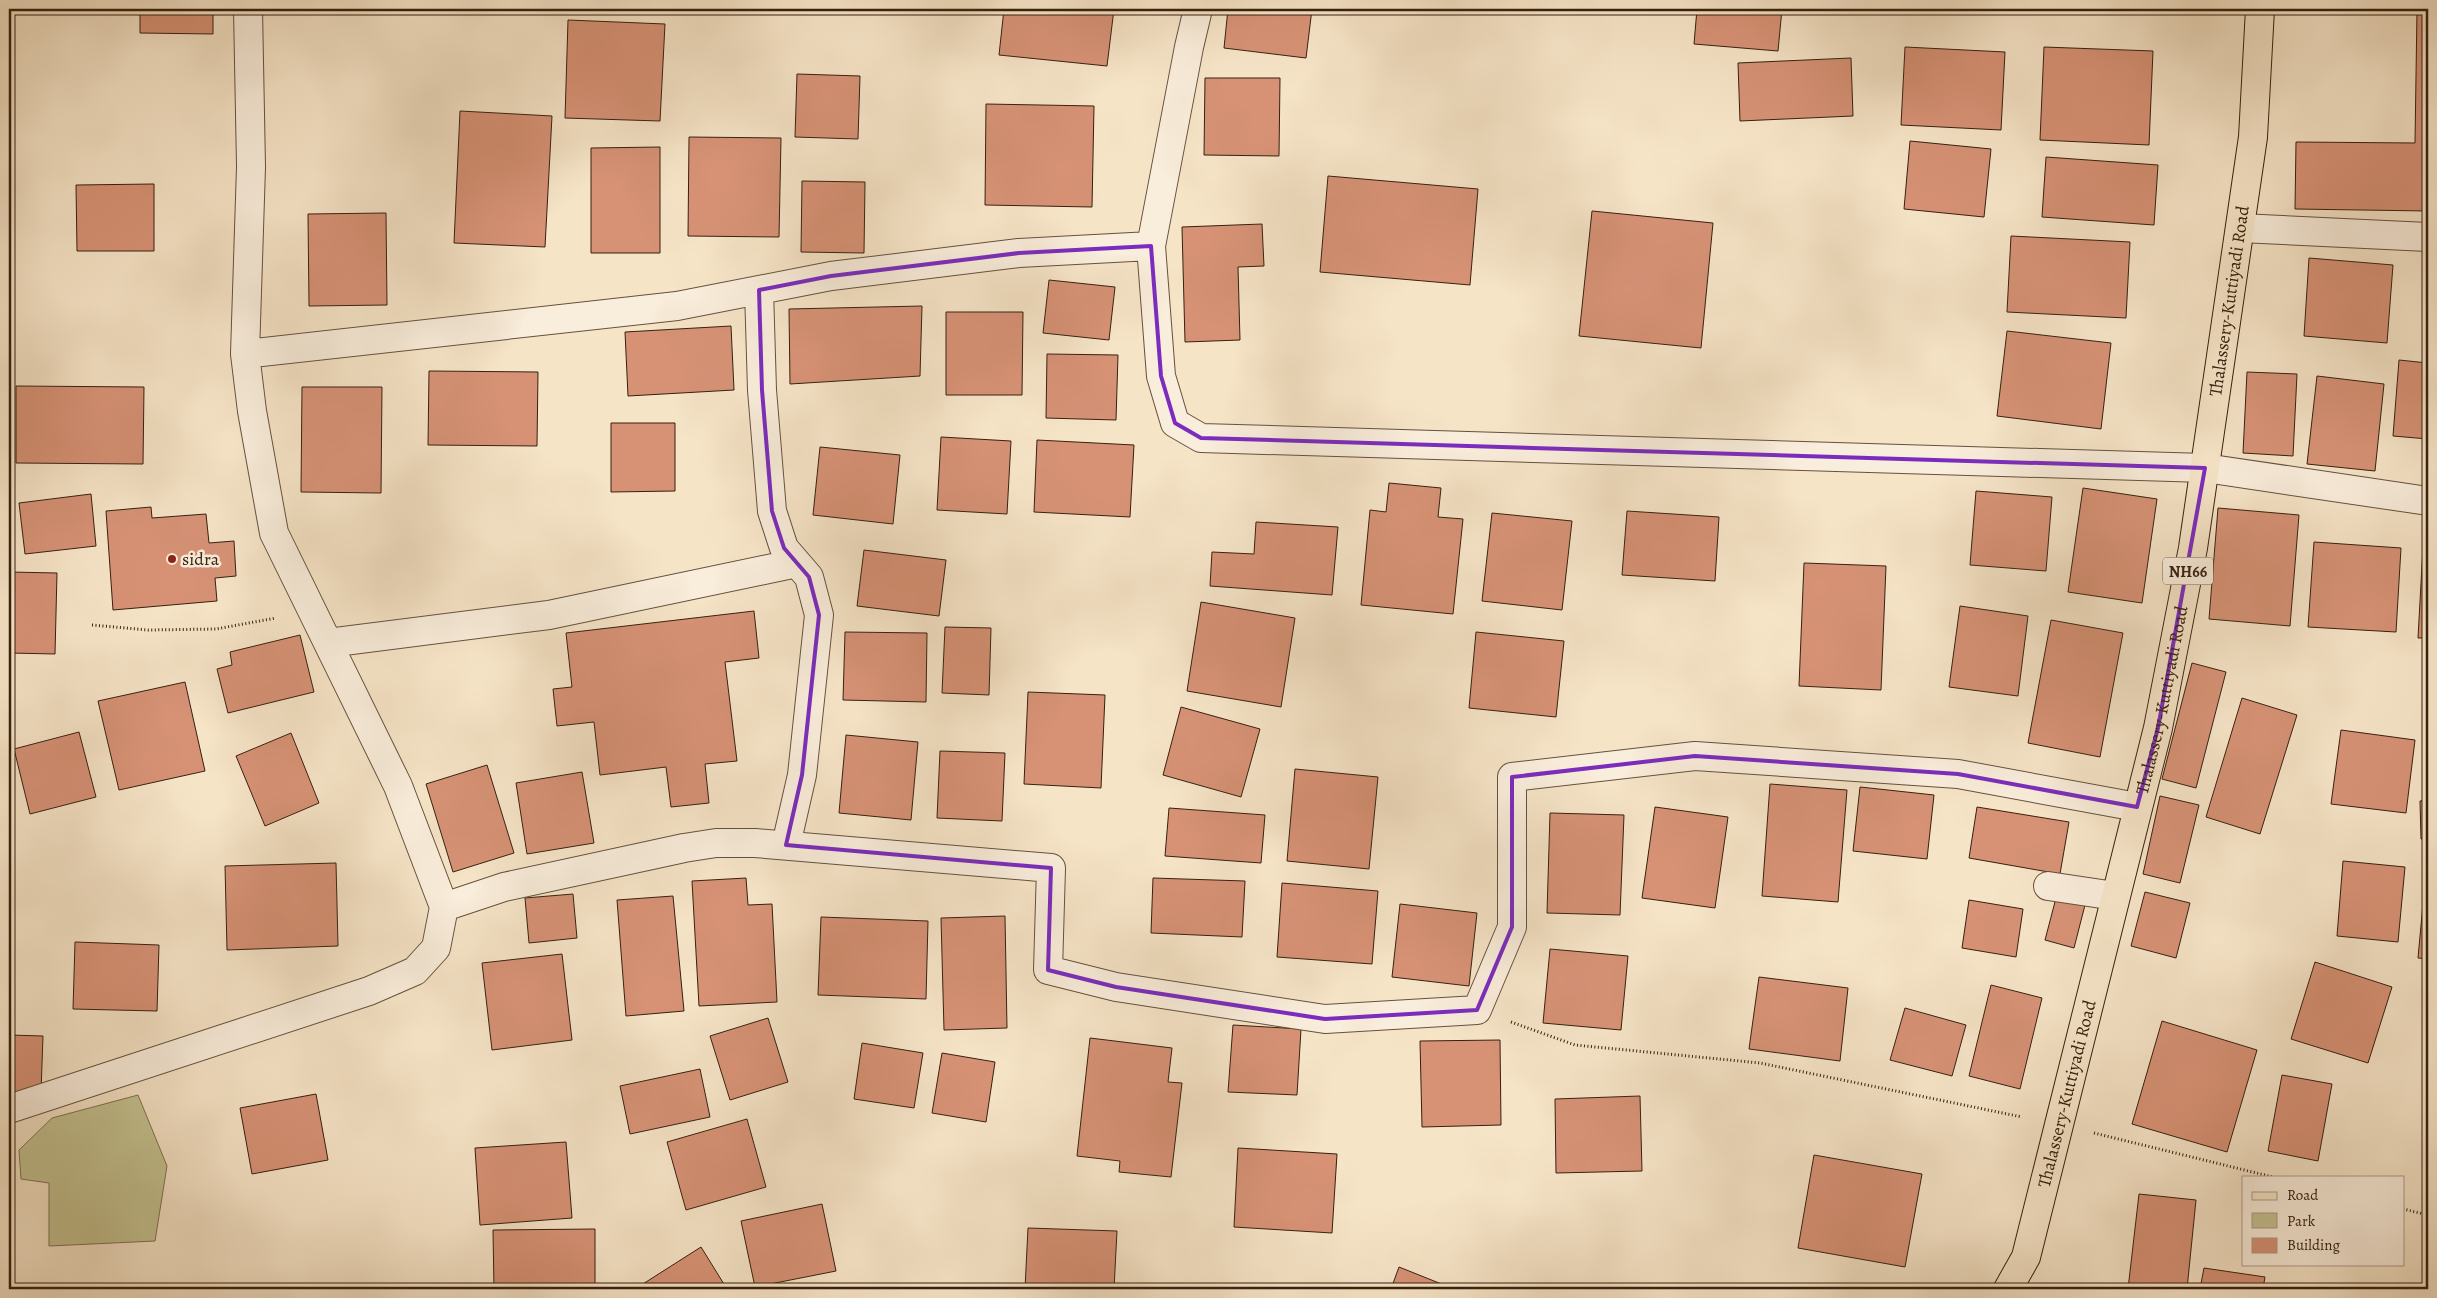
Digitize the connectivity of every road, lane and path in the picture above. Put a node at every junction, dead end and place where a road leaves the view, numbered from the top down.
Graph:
1 (248, 9) edge
2 (1198, 9) edge
3 (2260, 9) edge
4 (2240, 228) junction
5 (2428, 237) edge
6 (1152, 246) junction
7 (759, 290) junction
8 (245, 354) junction
9 (2205, 468) junction
10 (2428, 501) edge
11 (797, 562) junction
12 (313, 611) junction
13 (92, 625) dead end
14 (328, 643) junction
15 (2138, 807) junction
16 (786, 845) junction
17 (2048, 886) dead end
18 (2116, 896) junction
19 (444, 907) junction
20 (1477, 1010) junction
21 (9, 1109) edge
22 (2059, 1124) junction
23 (2269, 1176) edge
24 (2404, 1209) edge
25 (2428, 1215) edge
26 (2008, 1289) edge

1 - 8 street
2 - 6 street
3 - 4 main road, Thalassery-Kuttiyadi Road / NH66
4 - 5 street
4 - 9 main road, Thalassery-Kuttiyadi Road / NH66
6 - 7 street
6 - 9 street
7 - 8 street
7 - 11 street
8 - 12 street
9 - 10 street
9 - 15 main road, Thalassery-Kuttiyadi Road / NH66
11 - 14 street
11 - 16 street
12 - 13 path
12 - 14 street
14 - 19 street
15 - 18 main road, Thalassery-Kuttiyadi Road / NH66
15 - 20 street
16 - 19 street
16 - 20 street
17 - 18 street
18 - 22 main road, Thalassery-Kuttiyadi Road / NH66
19 - 21 street
20 - 22 path
22 - 23 path
22 - 26 main road, Thalassery-Kuttiyadi Road
24 - 25 path

